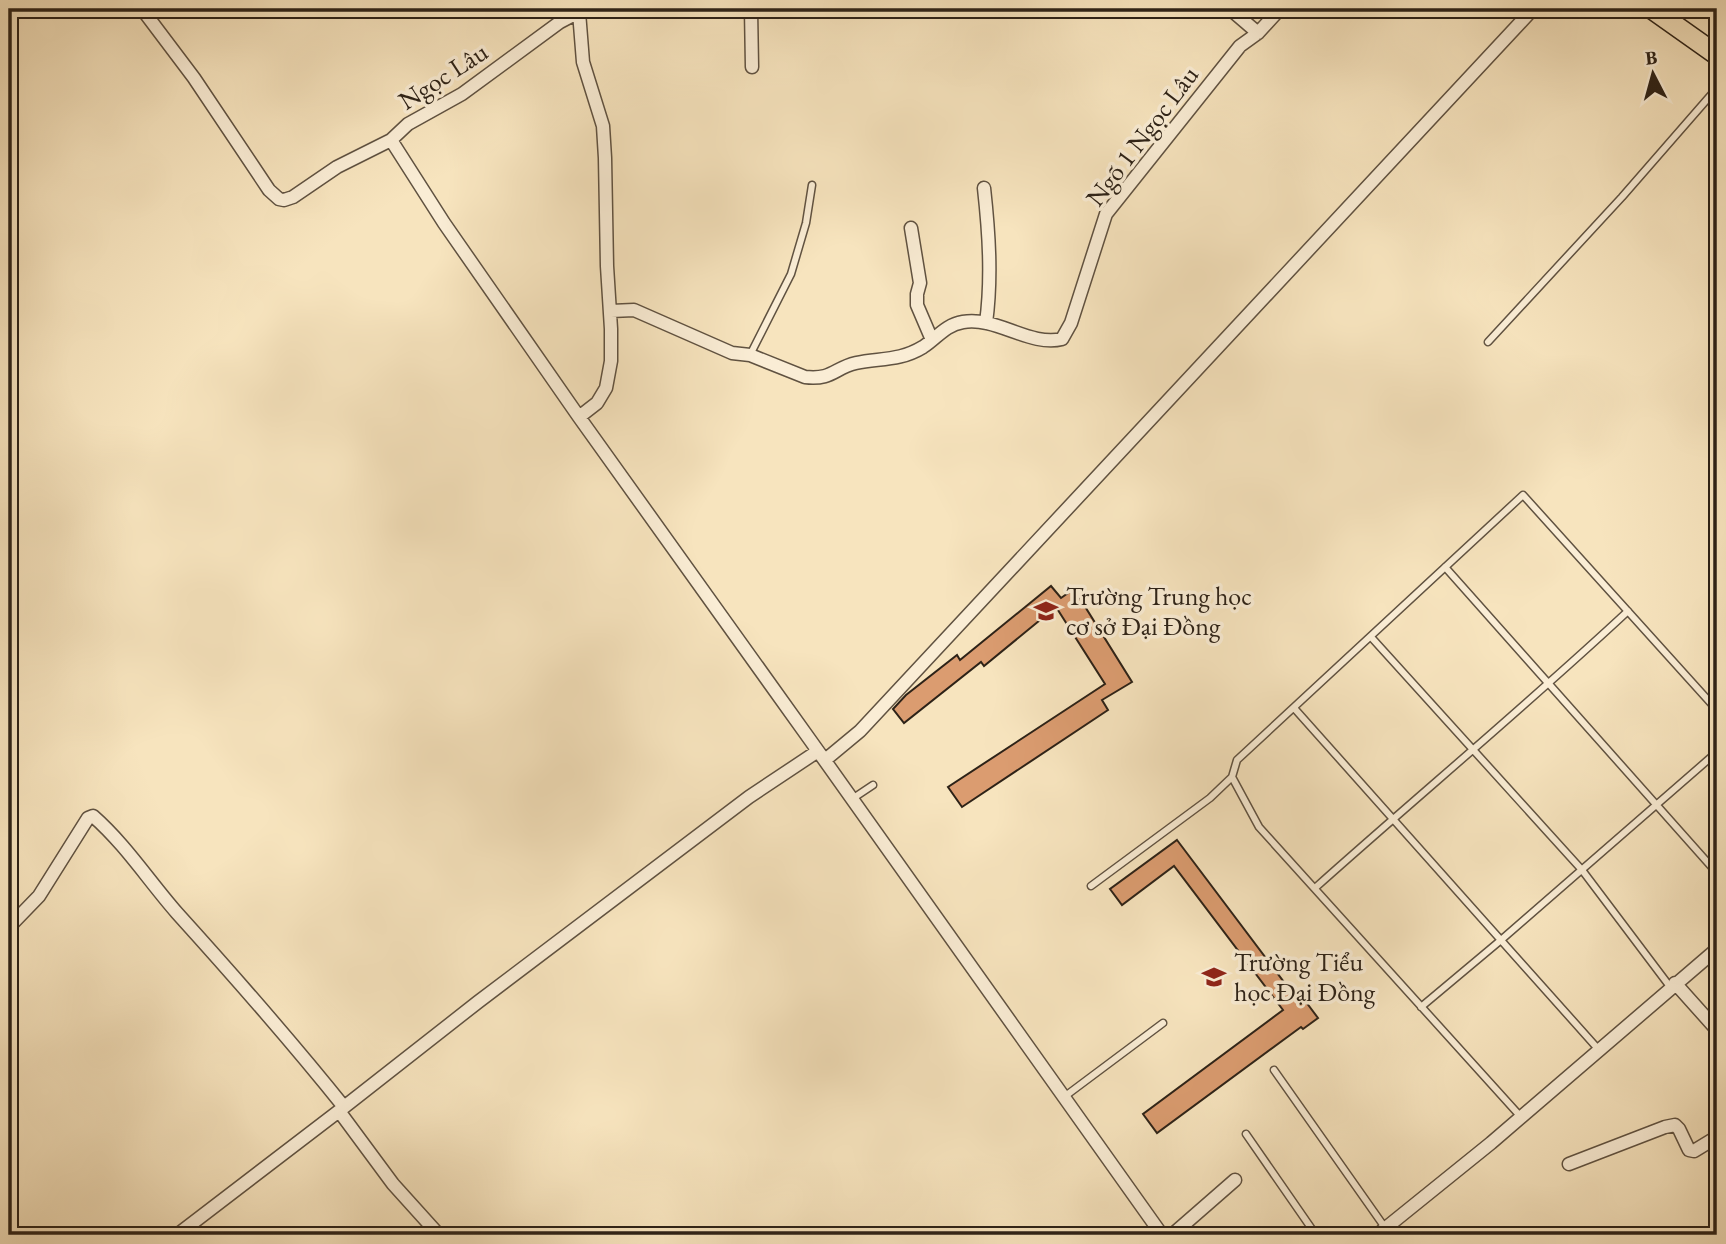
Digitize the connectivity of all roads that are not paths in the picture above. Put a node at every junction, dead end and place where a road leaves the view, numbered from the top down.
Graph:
1 (142, 9) edge
2 (593, 9) edge
3 (751, 9) edge
4 (1230, 9) edge
5 (1280, 9) edge
6 (1533, 9) edge
7 (1652, 9) edge
8 (580, 10) edge
9 (1258, 33) junction
10 (1717, 55) edge
11 (752, 66) dead end
12 (1717, 88) edge
13 (391, 140) junction
14 (812, 185) dead end
15 (984, 188) dead end
16 (911, 228) dead end
17 (611, 311) junction
18 (986, 323) junction
19 (932, 340) junction
20 (1488, 342) dead end
21 (750, 355) junction
22 (579, 417) junction
23 (1445, 567) junction
24 (1628, 611) junction
25 (1371, 637) junction
26 (1550, 683) junction
27 (1294, 708) junction
28 (1717, 710) edge
29 (1473, 751) junction
30 (1717, 752) edge
31 (822, 755) junction
32 (1232, 777) junction
33 (873, 785) dead end
34 (852, 799) junction
35 (1657, 805) junction
36 (1393, 818) junction
37 (1582, 870) junction
38 (1717, 873) edge
39 (1091, 886) dead end
40 (1315, 888) junction
41 (9, 927) edge
42 (1502, 940) junction
43 (1717, 948) edge
44 (1673, 986) junction
45 (1421, 1007) junction
46 (1163, 1023) dead end
47 (1717, 1030) edge
48 (1599, 1050) junction
49 (1274, 1069) dead end
50 (1064, 1097) junction
51 (342, 1109) junction
52 (1521, 1117) junction
53 (1246, 1135) dead end
54 (1717, 1137) edge
55 (1569, 1164) dead end
56 (1235, 1180) dead end
57 (1382, 1232) edge
58 (177, 1235) edge
59 (439, 1235) edge
60 (1162, 1235) edge
61 (1172, 1235) edge
62 (1317, 1235) edge

1 - 13 street, Ngọc Lâu
2 - 8 street, Ngọc Lâu
3 - 11 street
4 - 9 street
5 - 9 street
6 - 31 street
7 - 10 main road
8 - 13 street, Ngọc Lâu
8 - 17 street
9 - 18 street, Ngõ 1 Ngọc Lâu
12 - 20 lane
13 - 22 street
14 - 21 lane
15 - 18 street
16 - 19 street
17 - 21 street, Ngõ 1 Ngọc Lâu
17 - 22 street
18 - 19 street, Ngõ 1 Ngọc Lâu
19 - 21 street, Ngõ 1 Ngọc Lâu
22 - 31 street
23 - 24 lane
23 - 25 lane
23 - 26 lane
24 - 26 lane
24 - 28 lane
25 - 27 lane
25 - 29 lane
26 - 29 lane
26 - 35 lane
27 - 32 lane
27 - 36 lane
29 - 36 lane
29 - 37 lane
30 - 35 lane
31 - 34 street
31 - 51 street
32 - 39 lane
32 - 40 lane
33 - 34 lane
34 - 50 street
35 - 37 lane
35 - 38 lane
36 - 40 lane
36 - 42 lane
37 - 42 lane
37 - 44 lane
40 - 45 lane
41 - 51 street
42 - 45 lane
42 - 48 lane
43 - 44 street
44 - 47 street
44 - 48 street
45 - 52 lane
46 - 50 lane
48 - 52 street
49 - 57 lane
50 - 60 street
51 - 58 street
51 - 59 street
52 - 57 street
53 - 62 lane
54 - 55 street
56 - 61 street

